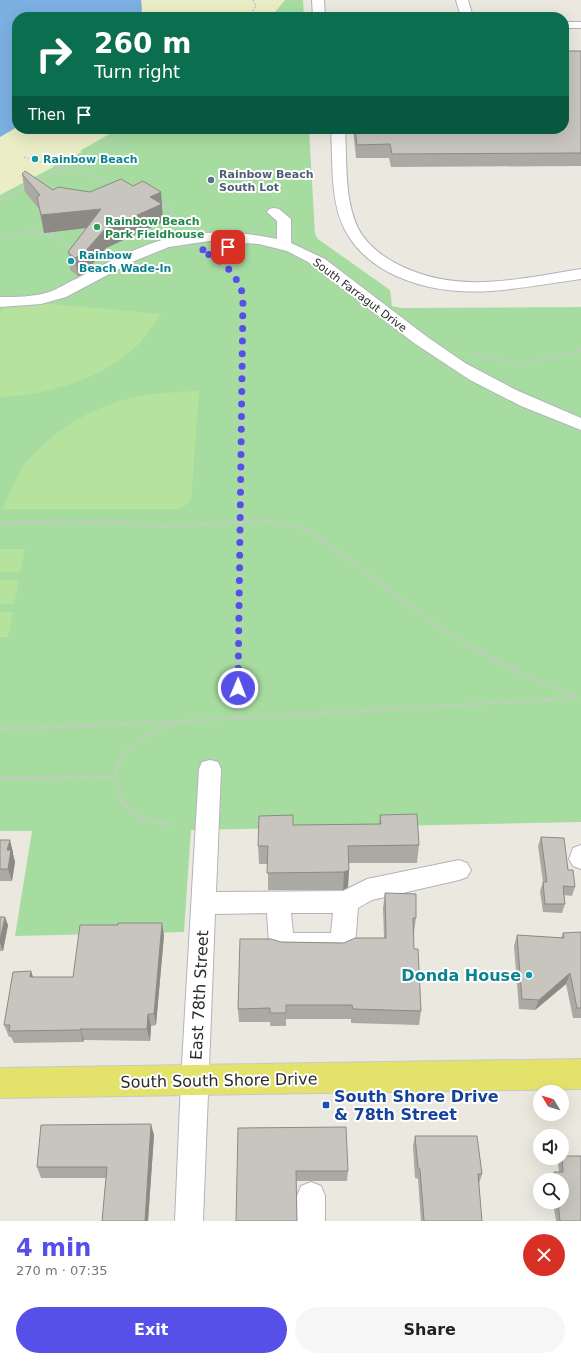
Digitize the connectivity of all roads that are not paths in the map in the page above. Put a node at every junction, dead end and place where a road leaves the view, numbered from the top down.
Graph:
1 (318, 0) edge
2 (462, 0) edge
3 (319, 12) edge
4 (466, 12) edge
5 (569, 25) edge
6 (581, 25) edge
7 (338, 134) edge
8 (581, 274) edge
9 (0, 302) edge
10 (581, 424) edge
11 (210, 769) dead end
12 (581, 855) edge
13 (581, 859) edge
14 (459, 870) dead end
15 (346, 902) junction
16 (204, 903) junction
17 (278, 903) junction
18 (581, 1074) edge
19 (194, 1081) junction
20 (0, 1083) edge
21 (189, 1221) edge

1 - 3 street
2 - 4 street
5 - 6 street
7 - 8 street
9 - 10 street, South Farragut Drive
11 - 16 street, East 78th Street
12 - 13 street
14 - 15 street
15 - 17 street
15 - 17 street
16 - 17 street
16 - 19 street, East 78th Street
18 - 19 main road, South South Shore Drive
19 - 20 main road, South South Shore Drive
19 - 21 street, East 78th Street

